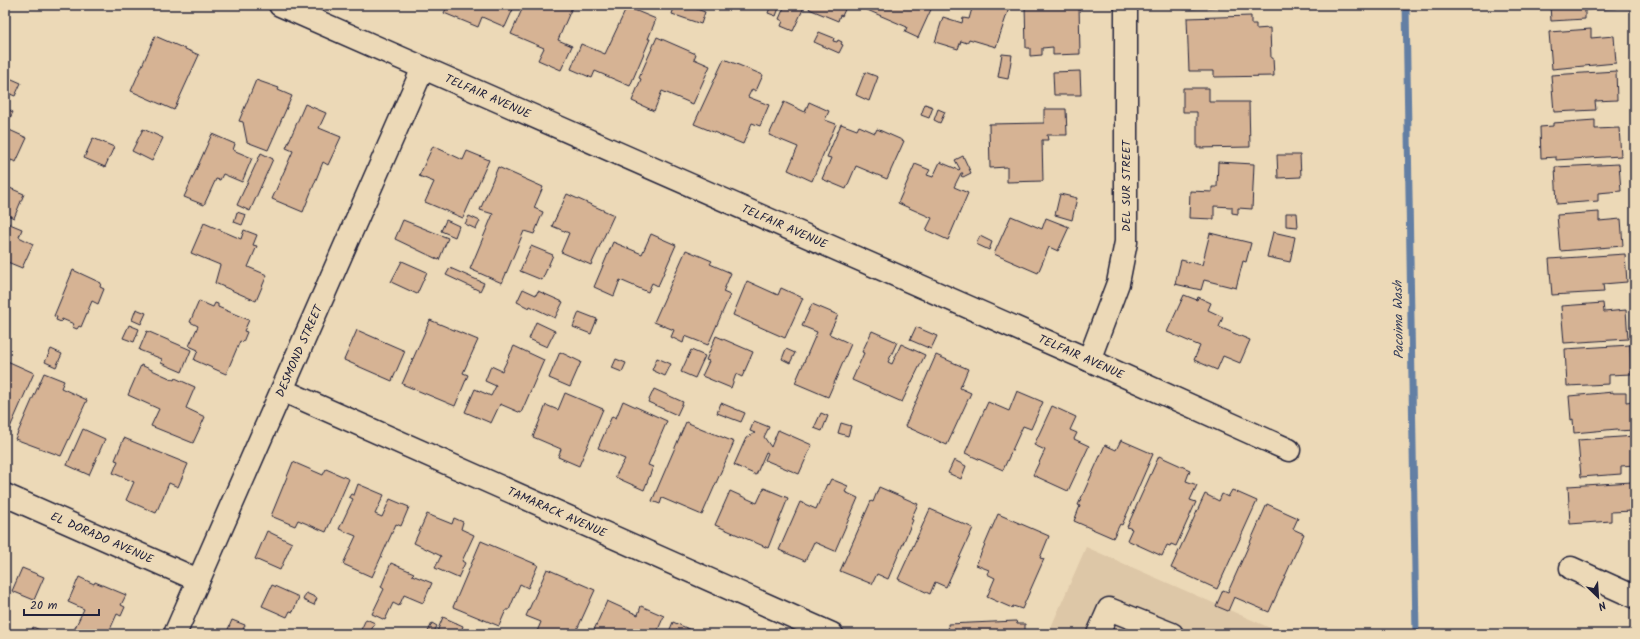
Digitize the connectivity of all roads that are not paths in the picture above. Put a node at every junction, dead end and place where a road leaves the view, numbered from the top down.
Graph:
1 (280, 5) edge
2 (1126, 5) edge
3 (423, 68) junction
4 (1089, 360) junction
5 (282, 390) junction
6 (1289, 450) dead end
7 (5, 495) edge
8 (1571, 568) dead end
9 (198, 580) junction
10 (1635, 597) edge
11 (175, 634) edge
12 (832, 634) edge
13 (1098, 634) edge
14 (1172, 634) edge

1 - 3 street, TELFAIR AVENUE
2 - 4 street, DEL SUR STREET
3 - 4 street, TELFAIR AVENUE
3 - 5 street, DESMOND STREET
4 - 6 street, TELFAIR AVENUE
5 - 9 street, DESMOND STREET
5 - 12 street, TAMARACK AVENUE
7 - 9 street, EL DORADO AVENUE
8 - 10 street
9 - 11 street, DESMOND STREET
13 - 14 street

